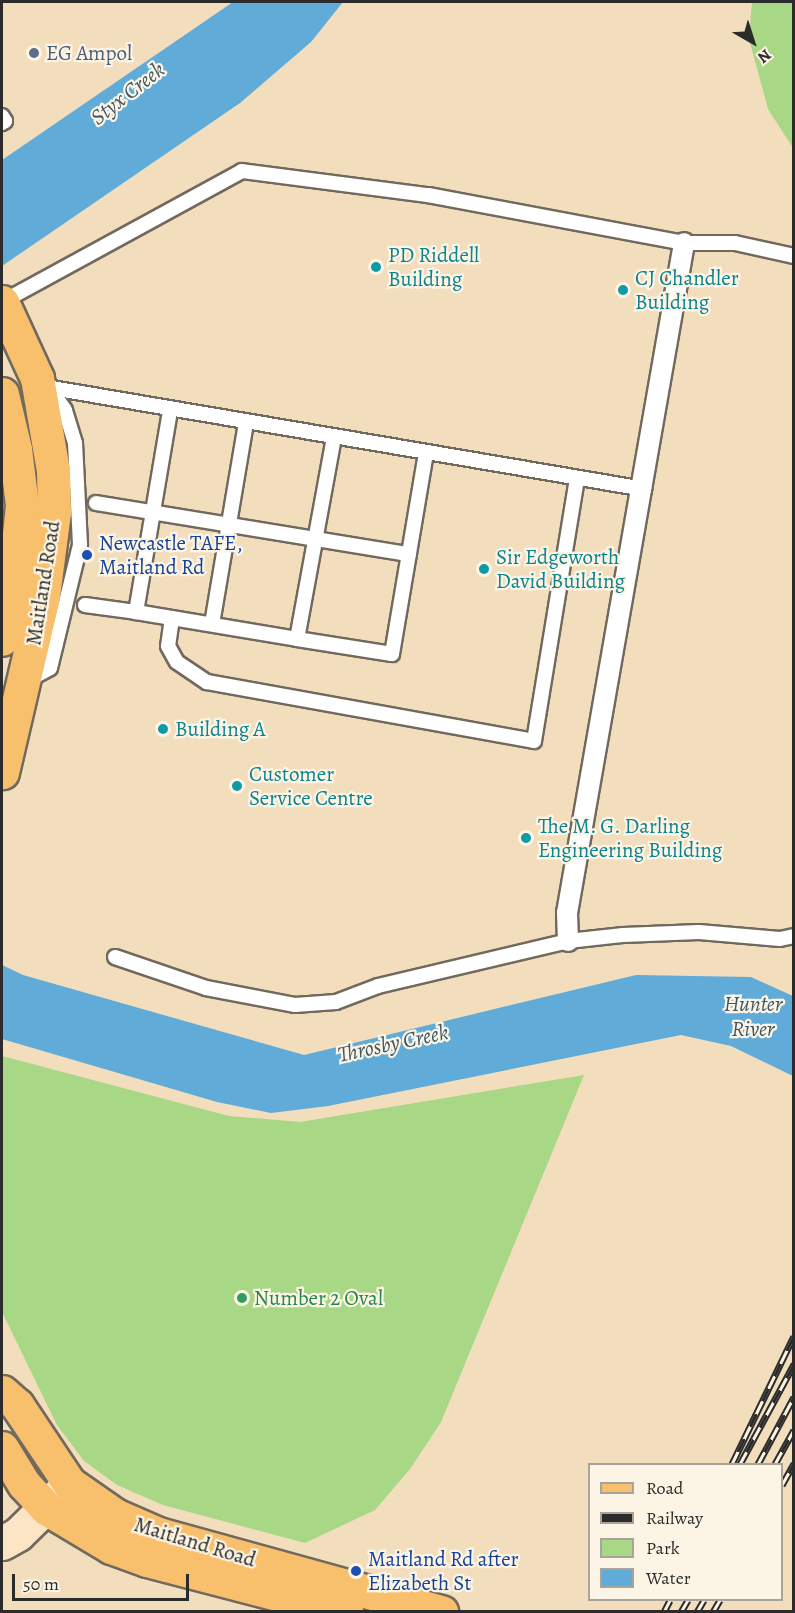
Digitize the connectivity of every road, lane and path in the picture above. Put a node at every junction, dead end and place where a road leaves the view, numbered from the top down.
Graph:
1 (2, 116) edge
2 (2, 123) edge
3 (684, 243) junction
4 (794, 256) edge
5 (2, 302) edge
6 (44, 383) junction
7 (2, 394) edge
8 (170, 411) junction
9 (246, 424) junction
10 (334, 438) junction
11 (426, 453) junction
12 (577, 478) junction
13 (644, 489) junction
14 (96, 503) dead end
15 (153, 513) junction
16 (229, 525) junction
17 (317, 539) junction
18 (409, 554) junction
19 (85, 605) dead end
20 (136, 612) junction
21 (172, 618) junction
22 (212, 624) junction
23 (2, 639) edge
24 (297, 639) junction
25 (2, 772) edge
26 (794, 936) edge
27 (568, 942) junction
28 (115, 957) dead end
29 (2, 1392) edge
30 (2, 1448) edge
31 (69, 1484) junction
32 (46, 1508) junction
33 (2, 1543) edge
34 (346, 1611) edge
35 (441, 1611) edge

1 - 2 lane
3 - 4 lane
3 - 5 lane
3 - 13 street
5 - 6 main road, Maitland Road
6 - 8 lane
6 - 25 main road, Maitland Road
7 - 23 main road, Maitland Road
8 - 9 lane
8 - 15 lane
9 - 10 lane
9 - 16 lane
10 - 11 lane
10 - 17 lane
11 - 12 lane
11 - 18 lane
12 - 13 lane
12 - 21 lane
13 - 27 street
14 - 15 lane
15 - 16 lane
15 - 20 lane
16 - 17 lane
16 - 22 lane
17 - 18 lane
17 - 24 lane
18 - 24 lane
19 - 20 lane
20 - 21 lane
21 - 22 lane
22 - 24 lane
26 - 27 lane
27 - 28 lane
29 - 31 main road, Maitland Road
30 - 32 main road, Maitland Road
31 - 32 main road
31 - 35 main road, Maitland Road
32 - 33 main road
32 - 34 main road, Maitland Road

